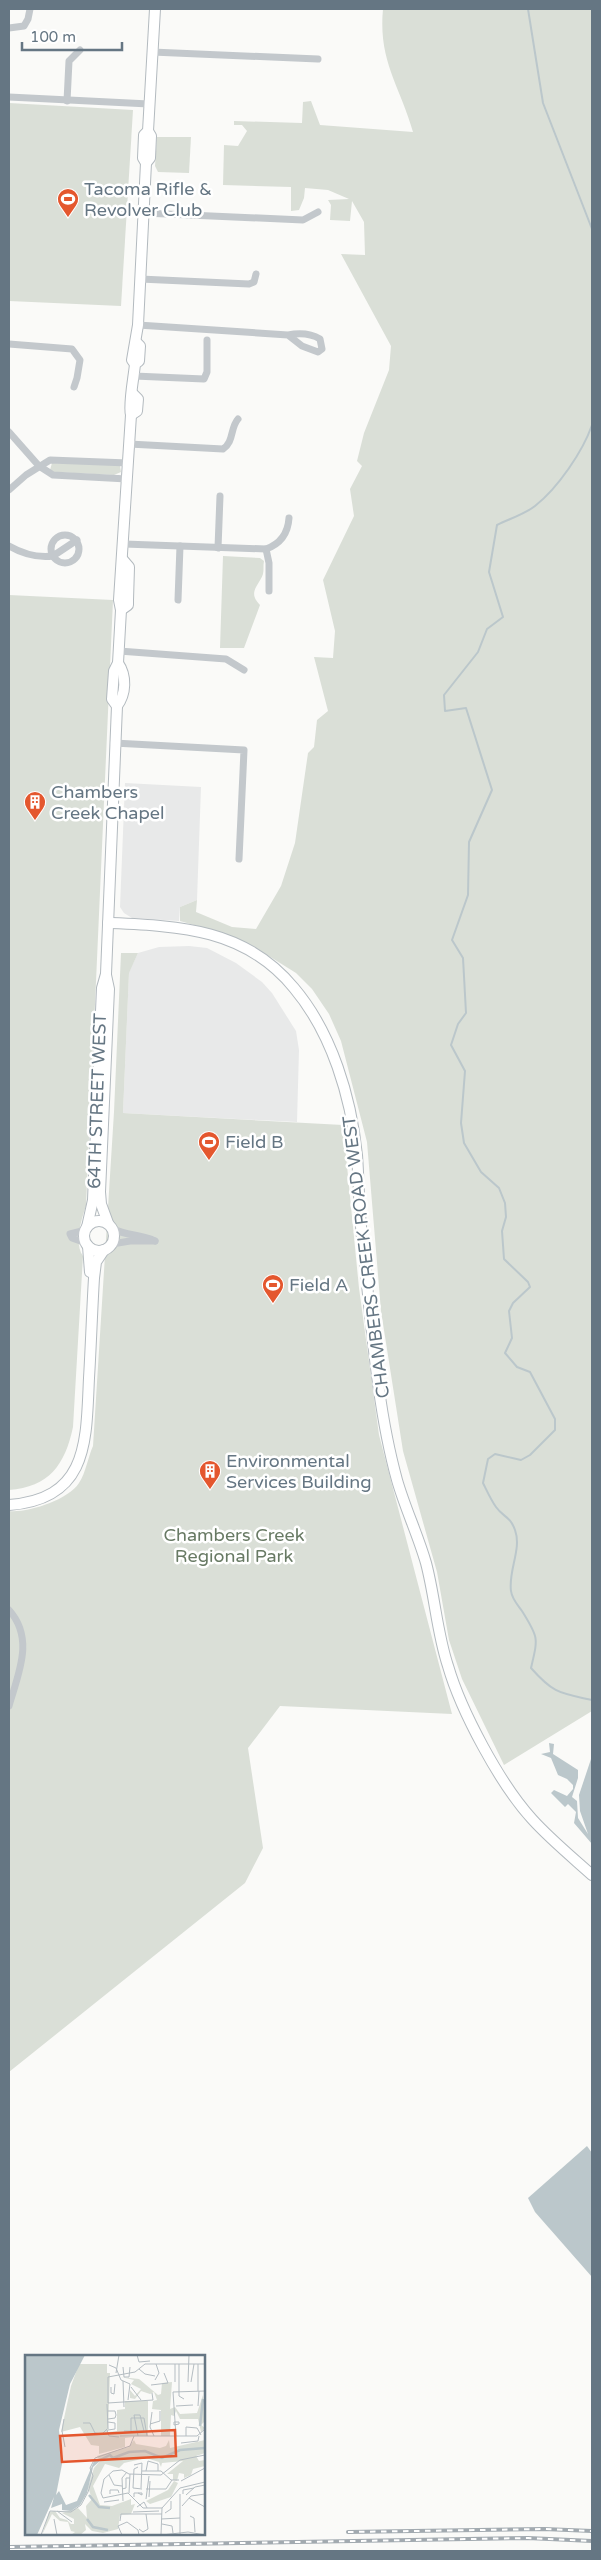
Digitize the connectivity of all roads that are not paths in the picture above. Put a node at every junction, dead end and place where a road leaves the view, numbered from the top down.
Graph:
1 (30, 9) edge
2 (154, 9) edge
3 (9, 28) edge
4 (80, 50) dead end
5 (152, 52) junction
6 (318, 59) dead end
7 (9, 97) edge
8 (67, 100) junction
9 (149, 104) junction
10 (318, 212) dead end
11 (144, 213) junction
12 (256, 274) dead end
13 (140, 280) junction
14 (138, 325) junction
15 (288, 334) dead end
16 (207, 340) dead end
17 (9, 344) edge
18 (134, 376) junction
19 (74, 387) dead end
20 (238, 419) dead end
21 (9, 432) edge
22 (129, 444) junction
23 (128, 463) junction
24 (39, 466) junction
25 (127, 479) junction
26 (9, 490) edge
27 (220, 496) dead end
28 (289, 518) dead end
29 (77, 540) junction
30 (124, 544) junction
31 (9, 546) edge
32 (180, 546) junction
33 (218, 548) junction
34 (266, 549) junction
35 (53, 556) junction
36 (269, 591) dead end
37 (178, 600) dead end
38 (119, 651) junction
39 (244, 670) dead end
40 (114, 742) junction
41 (239, 859) dead end
42 (108, 923) junction
43 (106, 974) junction
44 (110, 1226) junction
45 (86, 1228) junction
46 (87, 1244) junction
47 (108, 1247) junction
48 (66, 1478) junction
49 (9, 1500) edge
50 (9, 1505) edge
51 (9, 1610) edge
52 (9, 1706) edge
53 (592, 1875) edge

1 - 3 street
2 - 5 street
4 - 8 street
5 - 6 street
5 - 9 street
7 - 8 street
8 - 9 street
9 - 11 street
10 - 11 street
11 - 13 street
12 - 13 street
13 - 14 street
14 - 15 street
14 - 18 street
16 - 18 street
17 - 19 street
18 - 22 street
20 - 22 street
21 - 24 street
22 - 23 street
23 - 24 street
23 - 25 street
24 - 25 street
24 - 26 street
25 - 30 street
27 - 33 street
28 - 34 street
29 - 35 street
29 - 35 street
29 - 35 street
30 - 32 street
30 - 38 street
31 - 35 street
32 - 33 street
32 - 37 street
33 - 34 street
34 - 36 street
38 - 39 street
38 - 40 street
40 - 41 street
40 - 42 street
42 - 43 street, 64TH STREET WEST
42 - 53 street, CHAMBERS CREEK ROAD WEST
43 - 44 street, 64TH STREET WEST
43 - 45 street, 64TH STREET WEST
44 - 45 street
44 - 47 street
44 - 47 street
45 - 46 street
46 - 47 street
46 - 48 street
47 - 48 street
48 - 49 street
48 - 50 street
51 - 52 street

